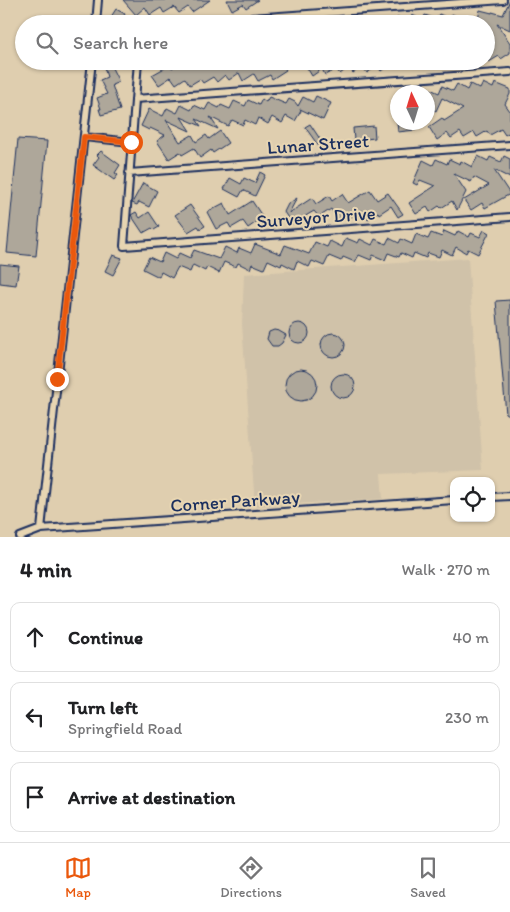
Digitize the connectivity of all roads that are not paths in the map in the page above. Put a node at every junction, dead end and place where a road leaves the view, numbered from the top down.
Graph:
1 (98, 0) edge
2 (503, 0) edge
3 (97, 15) edge
4 (295, 15) edge
5 (91, 70) edge
6 (137, 70) edge
7 (510, 72) edge
8 (135, 99) junction
9 (84, 137) junction
10 (131, 142) junction
11 (510, 145) edge
12 (129, 173) junction
13 (510, 217) edge
14 (510, 496) edge
15 (495, 497) edge
16 (450, 500) edge
17 (41, 530) junction
18 (20, 537) edge

1 - 3 street
2 - 4 street
5 - 9 street
6 - 8 street
7 - 8 street
8 - 10 street
9 - 10 street
9 - 17 street
10 - 12 street
11 - 12 street, Lunar Street
12 - 13 street, Surveyor Drive
14 - 15 street
16 - 17 street, Corner Parkway
17 - 18 street, Corner Parkway

